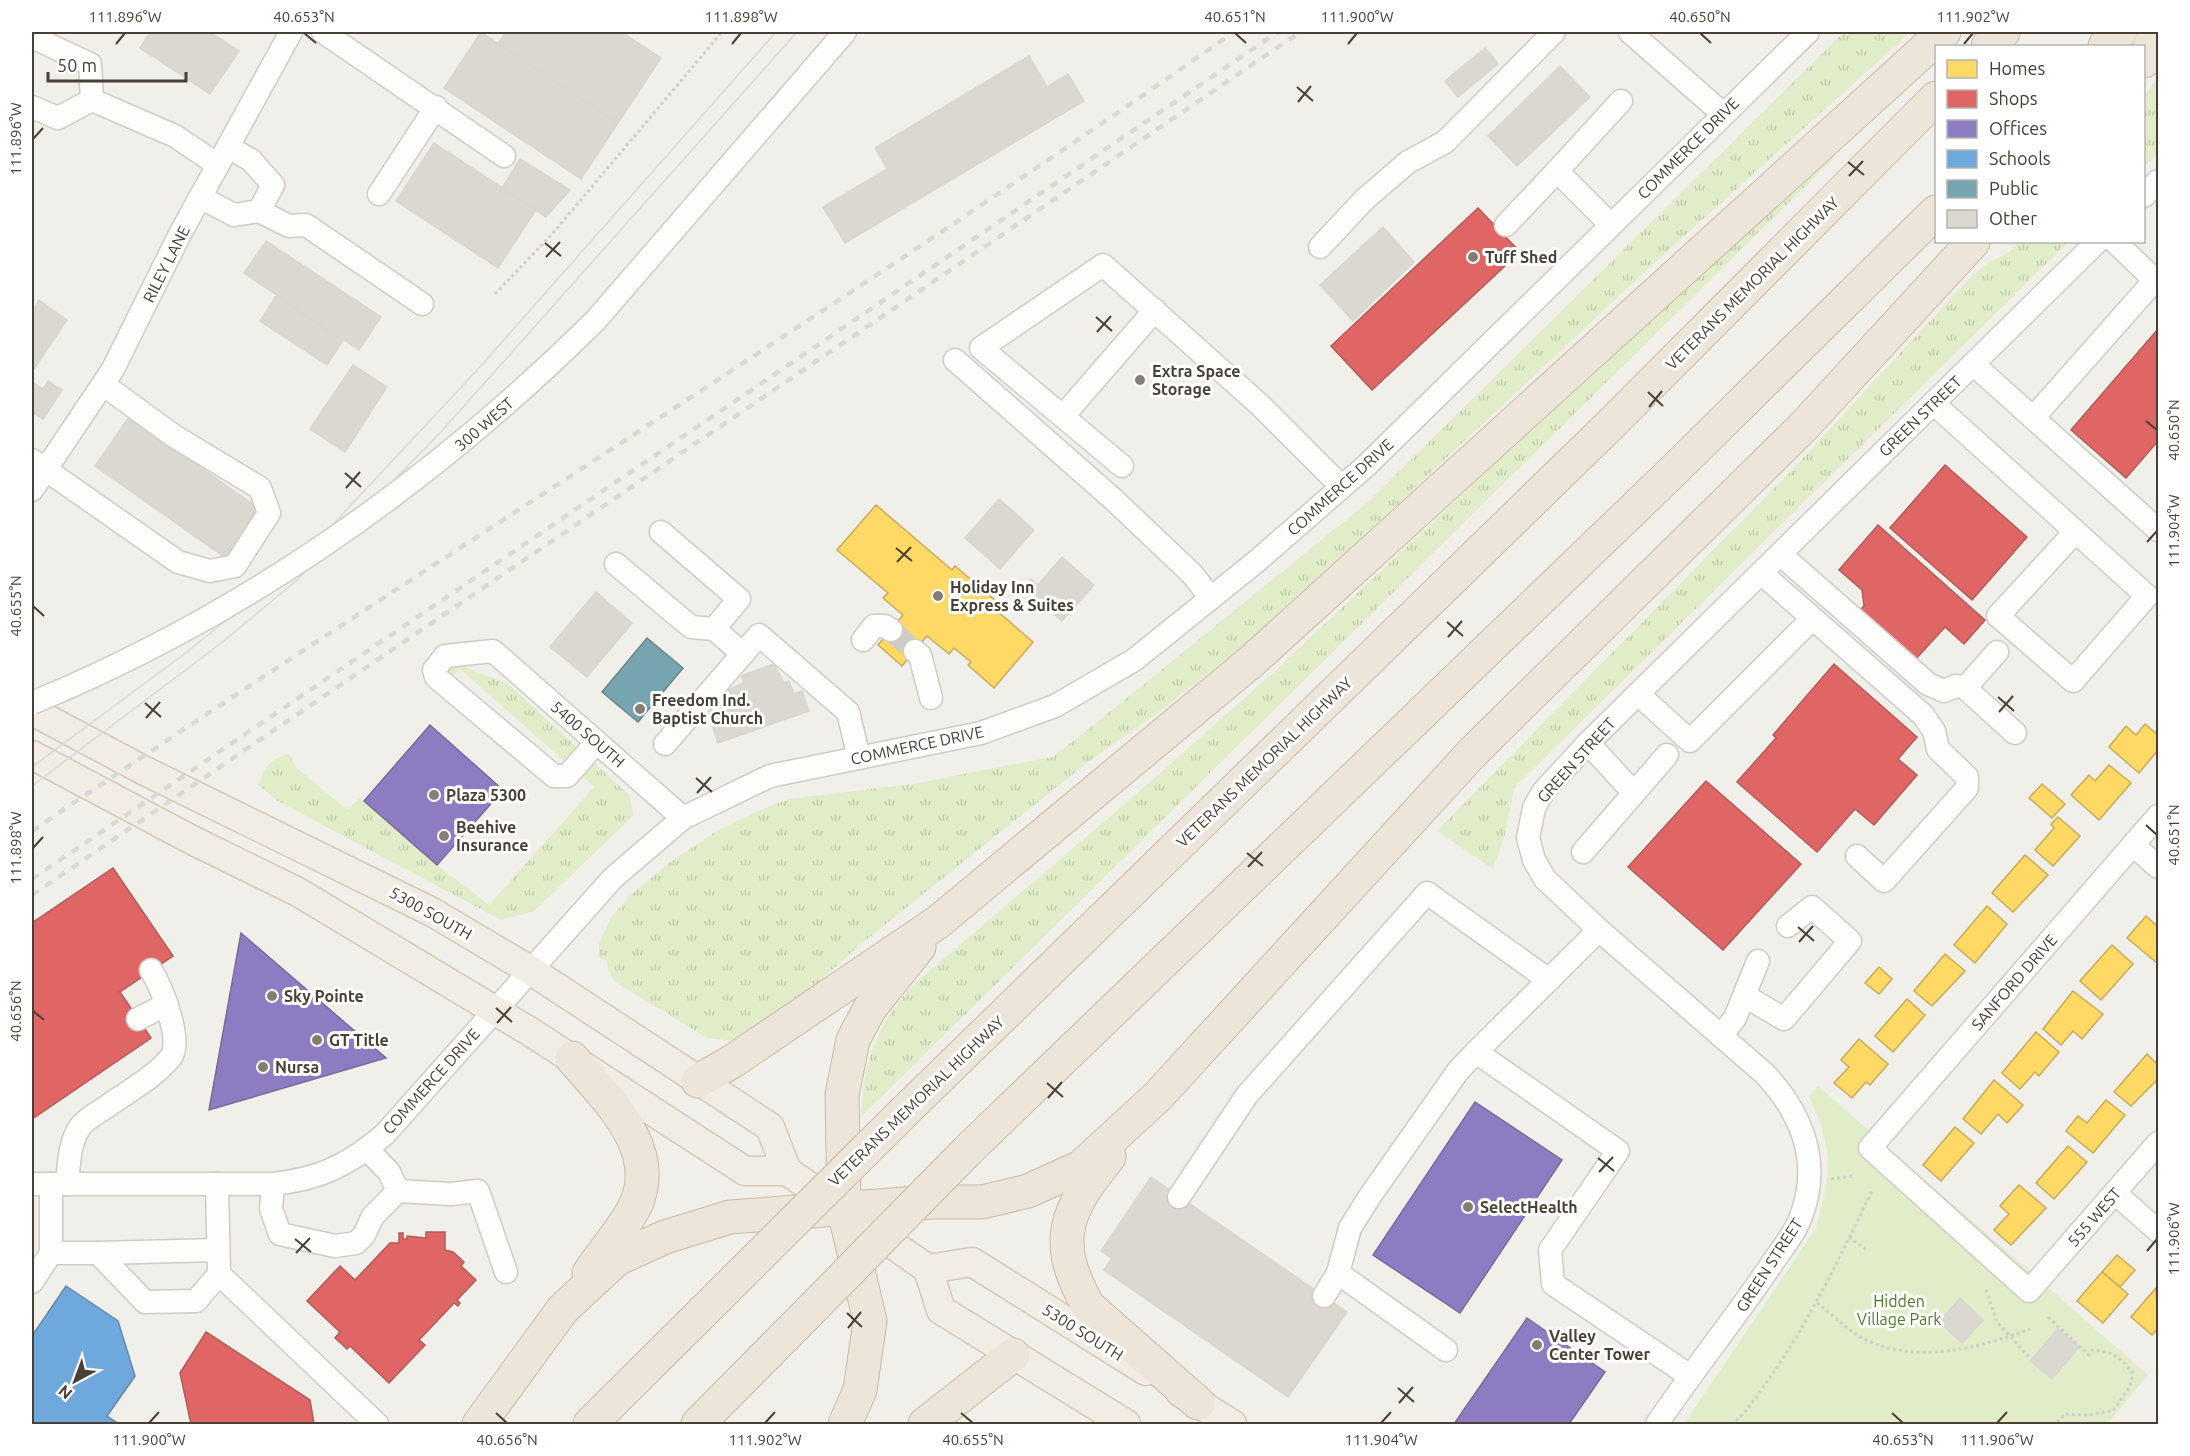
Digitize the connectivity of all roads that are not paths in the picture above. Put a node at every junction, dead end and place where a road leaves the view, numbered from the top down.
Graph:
1 (291, 32) edge
2 (323, 32) edge
3 (844, 32) edge
4 (1554, 32) edge
5 (1630, 32) edge
6 (1808, 32) edge
7 (1944, 32) edge
8 (2003, 32) edge
9 (2120, 32) edge
10 (2155, 32) edge
11 (32, 37) edge
12 (1989, 45) edge
13 (2106, 45) edge
14 (2145, 58) edge
15 (1935, 99) edge
16 (92, 100) junction
17 (1621, 101) dead end
18 (32, 107) edge
19 (436, 107) junction
20 (1723, 114) junction
21 (223, 156) junction
22 (504, 156) dead end
23 (1557, 171) junction
24 (2158, 181) edge
25 (379, 194) dead end
26 (2145, 195) edge
27 (200, 197) junction
28 (259, 211) junction
29 (1935, 214) edge
30 (1506, 225) dead end
31 (1611, 225) junction
32 (1972, 243) edge
33 (2096, 243) edge
34 (2116, 243) edge
35 (1320, 247) dead end
36 (2157, 281) edge
37 (422, 304) dead end
38 (1155, 310) junction
39 (956, 360) dead end
40 (1973, 364) junction
41 (104, 385) junction
42 (1933, 404) junction
43 (1063, 416) junction
44 (2033, 418) junction
45 (39, 465) edge
46 (1122, 466) dead end
47 (1342, 487) junction
48 (32, 490) edge
49 (2154, 518) edge
50 (662, 532) dead end
51 (2075, 532) junction
52 (1780, 554) junction
53 (616, 564) dead end
54 (1761, 573) junction
55 (1210, 598) junction
56 (1812, 619) junction
57 (714, 629) junction
58 (891, 630) dead end
59 (863, 640) dead end
60 (915, 651) tunnel mouth
61 (1997, 652) dead end
62 (742, 654) junction
63 (1965, 688) junction
64 (1638, 694) junction
65 (931, 698) dead end
66 (32, 703) edge
67 (32, 711) edge
68 (2015, 734) dead end
69 (597, 742) junction
70 (1588, 743) junction
71 (665, 744) dead end
72 (32, 755) edge
73 (1667, 755) dead end
74 (859, 758) junction
75 (1634, 793) junction
76 (2158, 816) edge
77 (683, 818) junction
78 (2133, 846) junction
79 (1583, 852) dead end
80 (1857, 856) dead end
81 (2158, 867) edge
82 (938, 922) junction
83 (1788, 926) dead end
84 (1599, 930) junction
85 (1758, 961) dead end
86 (151, 970) dead end
87 (530, 970) junction
88 (1549, 980) junction
89 (1745, 996) junction
90 (166, 1004) junction
91 (494, 1010) junction
92 (138, 1019) dead end
93 (1721, 1036) junction
94 (1476, 1052) junction
95 (572, 1058) junction
96 (698, 1081) junction
97 (1158, 1096) junction
98 (2158, 1143) edge
99 (367, 1149) junction
100 (787, 1171) junction
101 (50, 1184) edge
102 (218, 1184) junction
103 (273, 1184) junction
104 (398, 1191) junction
105 (2115, 1193) junction
106 (1179, 1197) dead end
107 (844, 1210) junction
108 (2158, 1231) edge
109 (218, 1250) junction
110 (51, 1253) junction
111 (98, 1253) junction
112 (928, 1269) junction
113 (506, 1272) dead end
114 (1338, 1273) junction
115 (219, 1274) junction
116 (32, 1282) edge
117 (2029, 1291) joint
118 (1324, 1296) dead end
119 (563, 1309) junction
120 (1446, 1350) dead end
121 (1013, 1355) junction
122 (1690, 1376) junction
123 (1198, 1403) junction
124 (377, 1425) edge
125 (479, 1425) edge
126 (590, 1425) edge
127 (698, 1425) edge
128 (845, 1425) edge
129 (925, 1425) edge
130 (1126, 1425) edge
131 (1232, 1425) edge
132 (1656, 1425) edge

1 - 21 street, RILEY LANE
2 - 19 street
3 - 66 street, 300 WEST, bridge
4 - 35 street
5 - 20 street
6 - 20 street, COMMERCE DRIVE
7 - 82 highway
8 - 12 highway
9 - 13 highway
10 - 14 highway
11 - 16 street
15 - 126 highway, VETERANS MEMORIAL HIGHWAY, bridge
16 - 18 street
16 - 21 street
17 - 23 street
19 - 22 street
19 - 25 street
20 - 31 street, COMMERCE DRIVE
21 - 27 street, RILEY LANE
21 - 28 street
23 - 30 street
23 - 31 street
24 - 26 street
27 - 28 street
27 - 41 street, RILEY LANE
28 - 37 street
29 - 127 highway, bridge
31 - 47 street, COMMERCE DRIVE
32 - 97 highway
33 - 40 street, GREEN STREET
34 - 36 street
36 - 44 street
38 - 43 street
38 - 43 street
38 - 47 street
39 - 55 street
40 - 42 street, GREEN STREET
40 - 44 street
41 - 45 street, RILEY LANE
41 - 45 street
42 - 51 street
42 - 52 street, GREEN STREET
43 - 46 street
44 - 49 street
45 - 48 street, RILEY LANE
47 - 55 street, COMMERCE DRIVE
50 - 57 street
51 - 51 street
52 - 54 street, GREEN STREET
52 - 63 street
53 - 57 street
54 - 56 street
54 - 64 street, GREEN STREET
55 - 74 street, COMMERCE DRIVE
56 - 64 street
56 - 80 street
57 - 62 street
58 - 59 street
60 - 65 street
61 - 63 street
62 - 71 street
62 - 74 street
63 - 68 street
64 - 70 street, GREEN STREET
67 - 87 main road, 5300 SOUTH
69 - 69 street, 5400 SOUTH
69 - 77 street, 5400 SOUTH
70 - 75 street
70 - 84 street, GREEN STREET
72 - 91 main road
73 - 75 street
74 - 77 street, COMMERCE DRIVE
75 - 79 street
76 - 78 street, SANFORD DRIVE
77 - 87 street, COMMERCE DRIVE
78 - 81 street
78 - 117 street, SANFORD DRIVE
82 - 96 highway
82 - 107 highway
83 - 89 street
84 - 88 street
84 - 93 street, GREEN STREET
85 - 89 street
86 - 90 street
87 - 91 street, COMMERCE DRIVE
87 - 96 main road, 5300 SOUTH
88 - 94 street
88 - 106 street
89 - 93 street
90 - 92 street
90 - 101 street
91 - 95 main road
91 - 99 street, COMMERCE DRIVE
93 - 122 street, GREEN STREET
94 - 114 street
94 - 122 street
95 - 100 main road
95 - 119 highway
96 - 100 main road, 5300 SOUTH
97 - 107 highway
97 - 123 highway
98 - 105 street, 555 WEST
99 - 103 street, COMMERCE DRIVE
99 - 104 street
100 - 107 main road
101 - 102 street, COMMERCE DRIVE
101 - 110 street
102 - 103 street, COMMERCE DRIVE
102 - 109 street
103 - 104 street
104 - 113 street
105 - 108 street
105 - 117 street, 555 WEST
107 - 112 main road
107 - 119 highway
107 - 128 highway
109 - 111 street
109 - 115 street
110 - 111 street
110 - 116 street
111 - 115 street
112 - 121 main road
112 - 123 main road, 5300 SOUTH
114 - 118 street
114 - 120 street
115 - 124 street
119 - 125 highway
121 - 129 highway
121 - 130 main road
122 - 132 street, GREEN STREET
123 - 131 main road, 5300 SOUTH

